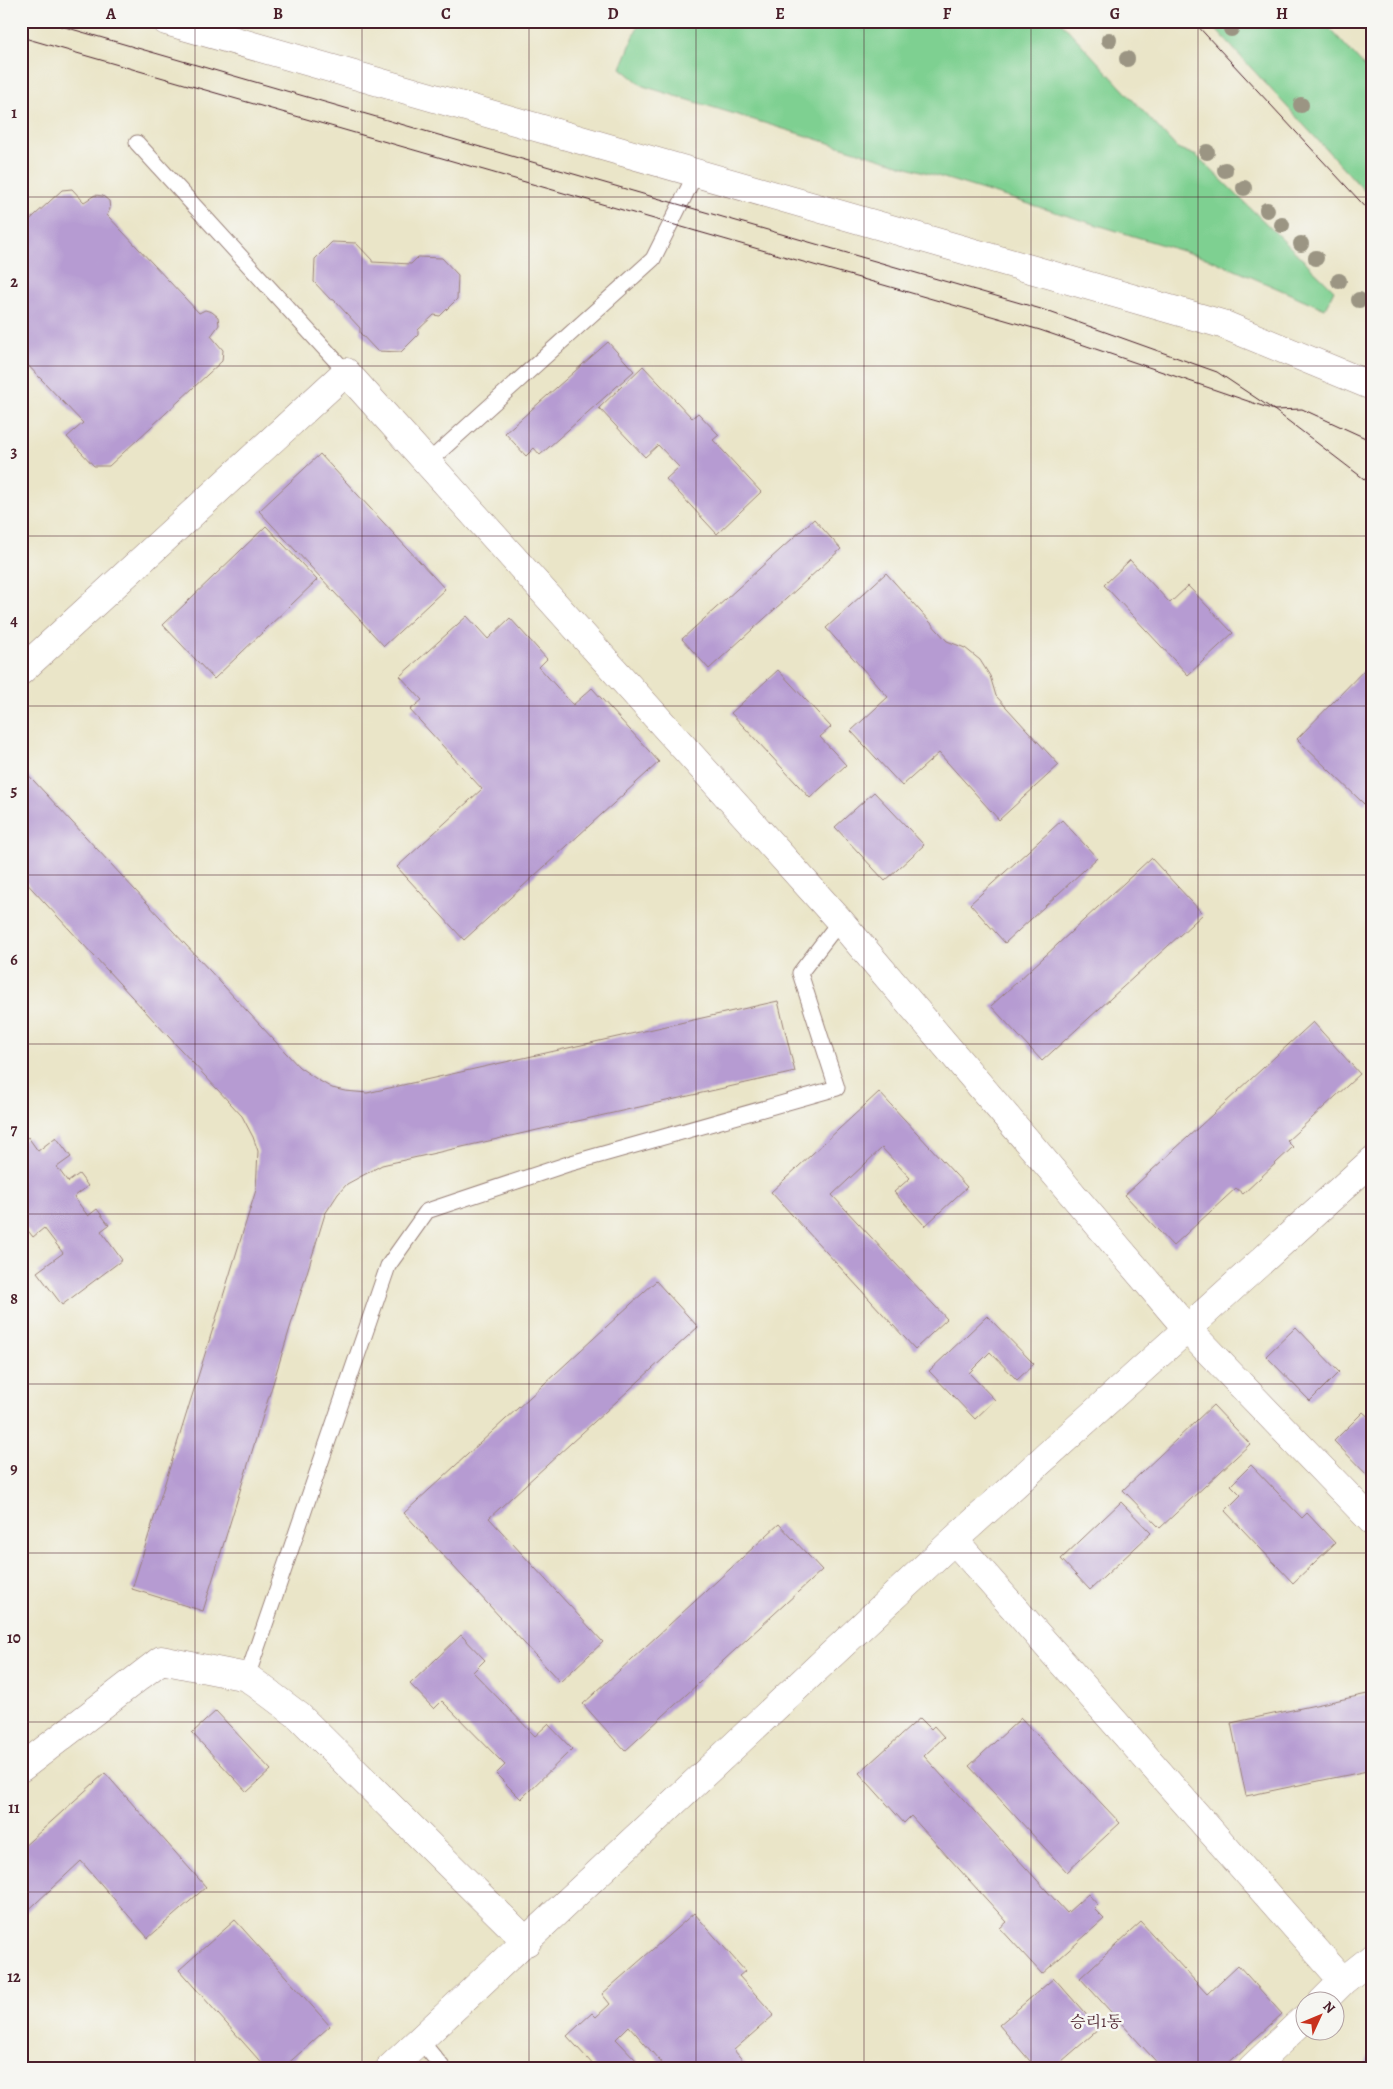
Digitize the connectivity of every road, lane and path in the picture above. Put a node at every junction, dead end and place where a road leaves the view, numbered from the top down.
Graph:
1 (166, 21) edge
2 (137, 143) dead end
3 (696, 173) junction
4 (346, 372) junction
5 (1372, 386) edge
6 (427, 463) junction
7 (21, 671) edge
8 (840, 921) junction
9 (1372, 1161) edge
10 (1188, 1330) junction
11 (1372, 1521) edge
12 (954, 1540) junction
13 (247, 1678) junction
14 (21, 1768) edge
15 (527, 1942) junction
16 (1372, 1958) edge
17 (1343, 1981) junction
18 (1332, 1992) edge
19 (1296, 2026) edge
20 (420, 2040) junction
21 (390, 2068) edge
22 (443, 2068) edge
23 (1252, 2068) edge

1 - 3 street
2 - 4 lane
3 - 5 street
3 - 6 lane
4 - 6 street
4 - 7 street
6 - 8 street
8 - 10 street
8 - 13 lane
9 - 10 street
10 - 11 street
10 - 12 street
12 - 15 street
12 - 17 street
13 - 14 street
13 - 15 street
15 - 20 street
16 - 17 street
17 - 18 street
19 - 23 street
20 - 21 street
20 - 22 lane

